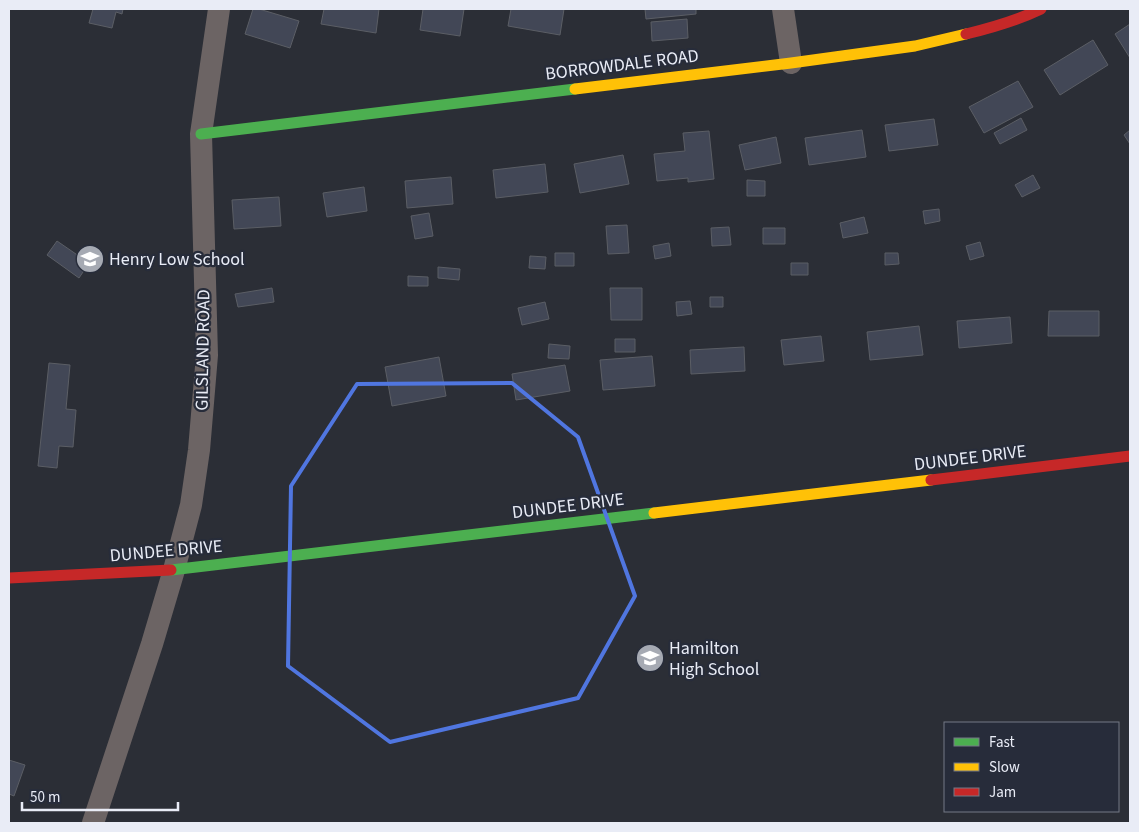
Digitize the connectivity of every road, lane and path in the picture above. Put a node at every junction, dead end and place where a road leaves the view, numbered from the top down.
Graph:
1 (220, 9) edge
2 (783, 9) edge
3 (1041, 9) edge
4 (791, 63) junction
5 (201, 134) junction
6 (1130, 456) edge
7 (174, 570) junction
8 (9, 578) edge
9 (93, 823) edge

1 - 5 street, GILSLAND ROAD
2 - 4 street
3 - 4 street, BORROWDALE ROAD
4 - 5 street, BORROWDALE ROAD
5 - 7 street, GILSLAND ROAD
6 - 7 street, DUNDEE DRIVE
7 - 8 street, DUNDEE DRIVE
7 - 9 street, GILSLAND ROAD

